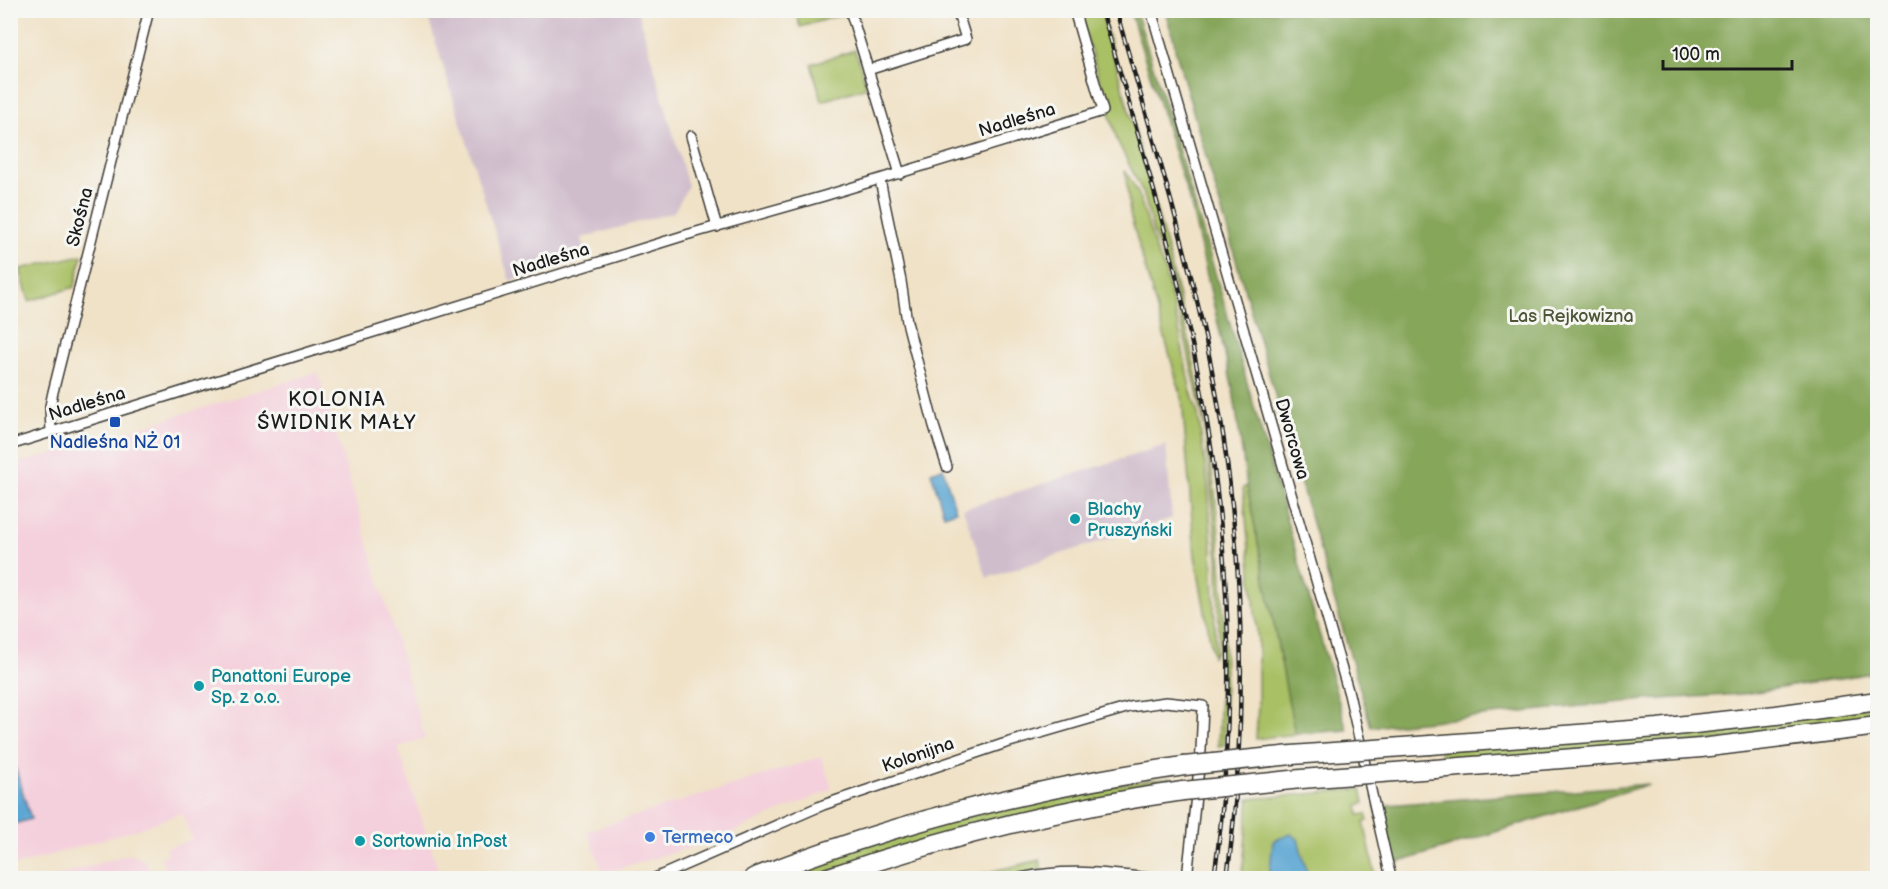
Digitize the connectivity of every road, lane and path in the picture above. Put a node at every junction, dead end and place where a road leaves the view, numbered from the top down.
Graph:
1 (149, 10) edge
2 (850, 10) edge
3 (957, 10) edge
4 (1074, 10) edge
5 (1151, 10) edge
6 (868, 70) junction
7 (691, 136) dead end
8 (900, 174) junction
9 (880, 180) junction
10 (717, 227) junction
11 (51, 432) junction
12 (10, 445) edge
13 (947, 467) dead end
14 (1878, 701) edge
15 (1878, 726) edge
16 (1119, 877) edge
17 (655, 879) edge
18 (753, 879) edge
19 (826, 879) edge
20 (1020, 879) edge
21 (1150, 879) edge
22 (1187, 879) edge
23 (1391, 879) edge

1 - 11 street, Skośna
2 - 6 street
3 - 6 street
4 - 8 street, Nadleśna
5 - 23 street, Dworcowa
6 - 8 street
7 - 10 street
8 - 9 street, Nadleśna
9 - 10 street, Nadleśna
9 - 13 street
10 - 11 street, Nadleśna
11 - 12 street, Nadleśna
14 - 18 highway, bridge
15 - 19 highway, bridge
16 - 20 street
16 - 21 street
17 - 22 street, Kolonijna

